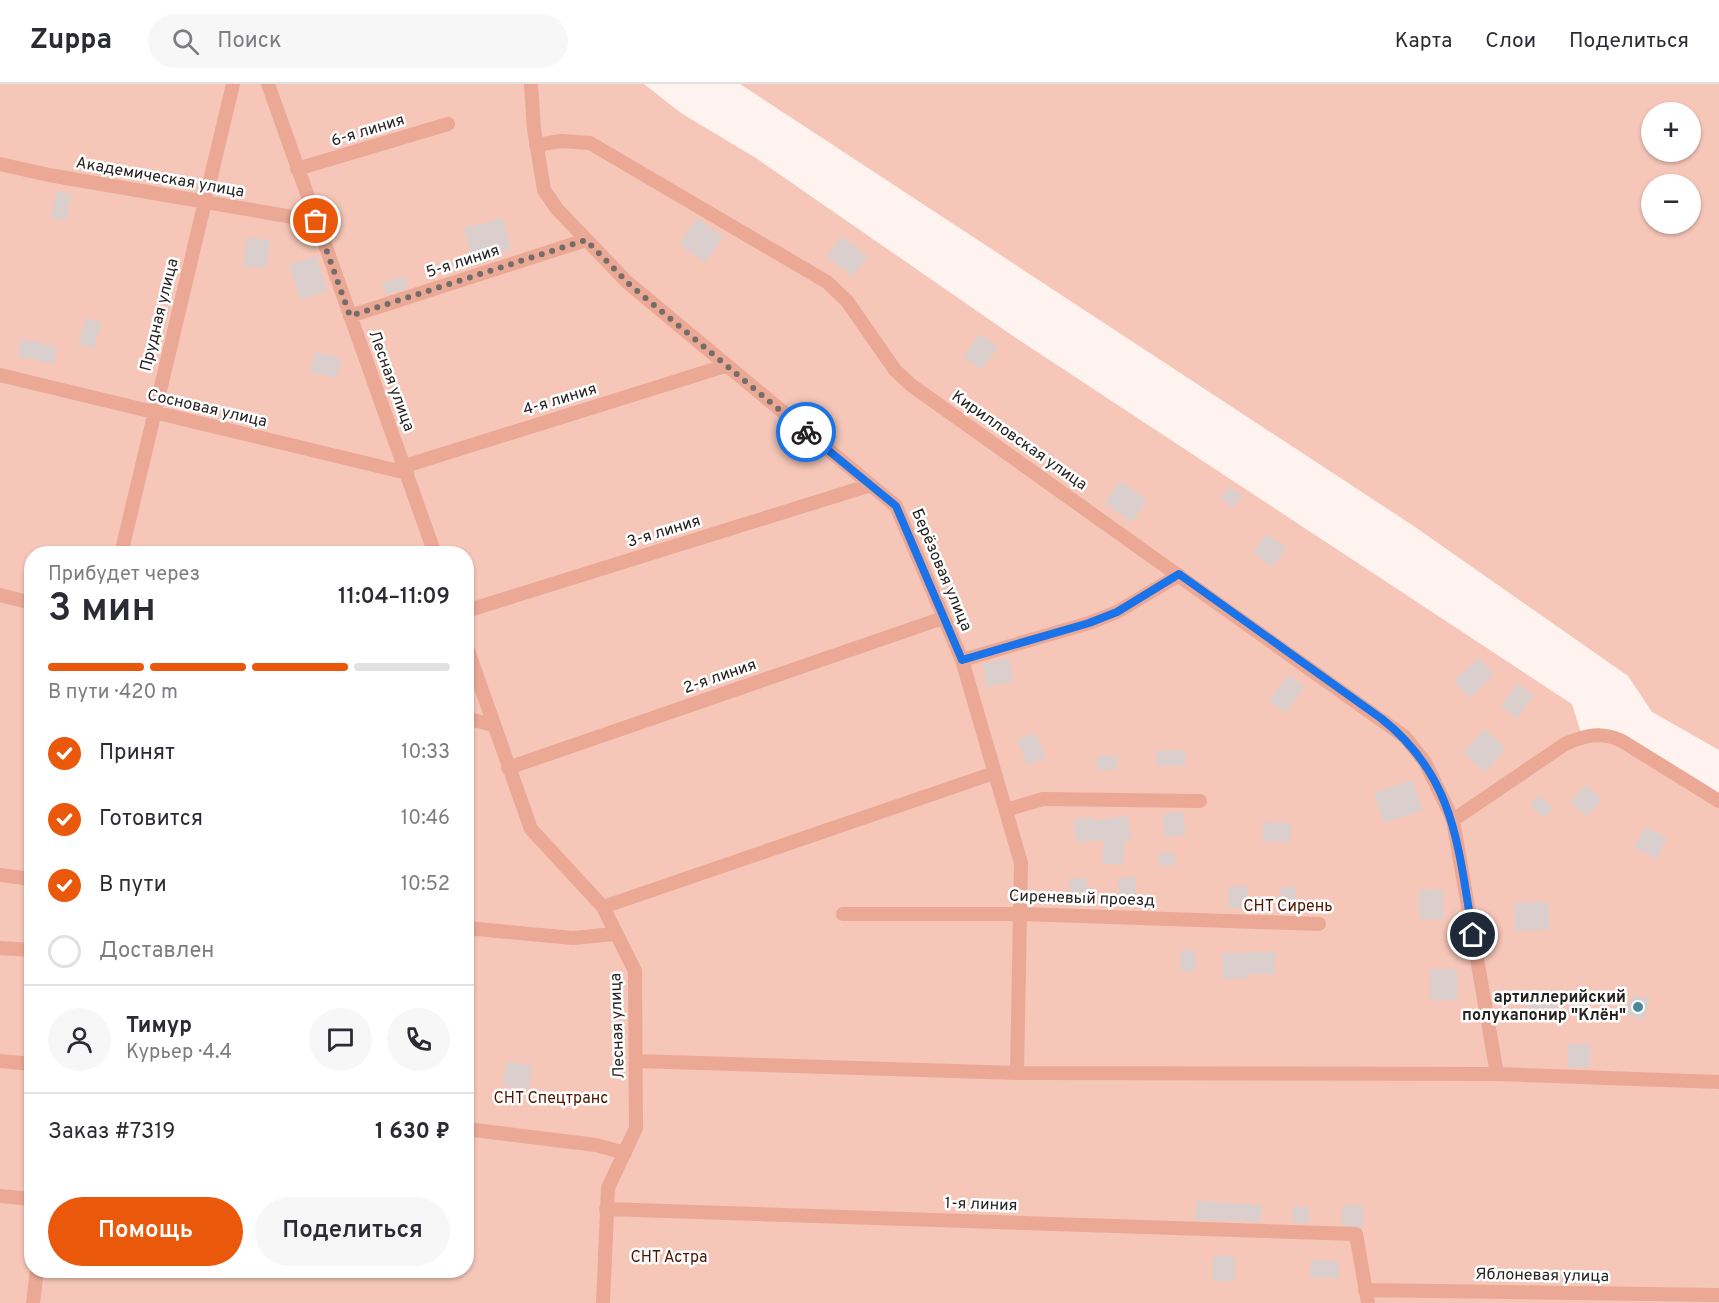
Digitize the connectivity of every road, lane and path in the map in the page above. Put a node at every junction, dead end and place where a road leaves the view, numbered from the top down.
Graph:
1 (233, 84) edge
2 (268, 84) edge
3 (531, 84) edge
4 (447, 124) dead end
5 (536, 145) junction
6 (0, 164) edge
7 (297, 169) junction
8 (204, 201) junction
9 (316, 221) junction
10 (586, 240) junction
11 (350, 316) junction
12 (725, 366) junction
13 (0, 375) edge
14 (153, 414) junction
15 (406, 470) junction
16 (871, 485) junction
17 (123, 546) edge
18 (432, 546) edge
19 (1179, 574) junction
20 (0, 595) edge
21 (24, 601) edge
22 (474, 609) edge
23 (943, 618) junction
24 (962, 660) junction
25 (474, 669) edge
26 (474, 720) edge
27 (493, 725) junction
28 (508, 768) junction
29 (993, 773) junction
30 (1200, 801) dead end
31 (1719, 801) edge
32 (1006, 810) junction
33 (1453, 820) junction
34 (0, 875) edge
35 (24, 878) edge
36 (603, 907) junction
37 (843, 914) dead end
38 (1021, 914) junction
39 (1319, 924) dead end
40 (474, 929) edge
41 (615, 934) junction
42 (0, 948) edge
43 (24, 950) edge
44 (0, 1061) edge
45 (636, 1061) junction
46 (24, 1063) edge
47 (1017, 1073) junction
48 (1497, 1074) junction
49 (1719, 1082) edge
50 (474, 1130) edge
51 (625, 1153) junction
52 (0, 1196) edge
53 (24, 1198) edge
54 (606, 1209) junction
55 (36, 1278) edge
56 (1719, 1294) edge
57 (1366, 1297) edge
58 (33, 1303) edge
59 (603, 1303) edge

1 - 8 street, Прудная улица
2 - 7 street, Лесная улица
3 - 5 street, Берёзовая улица
4 - 7 street, 6-я линия
5 - 10 street, Берёзовая улица
5 - 19 street, Кирилловская улица
6 - 8 street, Академическая улица
7 - 9 street, Лесная улица
8 - 9 street, Академическая улица
8 - 14 street, Прудная улица
9 - 11 street, Лесная улица
10 - 11 street, 5-я линия
10 - 12 street, Берёзовая улица
11 - 15 street, Лесная улица
12 - 15 street, 4-я линия
12 - 16 street, Берёзовая улица
13 - 14 street, Сосновая улица
14 - 15 street, Сосновая улица
14 - 17 street, Прудная улица
15 - 18 street, Лесная улица
16 - 22 street, 3-я линия
16 - 23 street, Берёзовая улица
19 - 24 street
19 - 33 street, Кирилловская улица
20 - 21 street
23 - 24 street, Берёзовая улица
23 - 28 street, 2-я линия
24 - 29 street, Берёзовая улица
25 - 27 street, Лесная улица
26 - 27 street
27 - 28 street, Лесная улица
28 - 36 street, Лесная улица
29 - 32 street, Берёзовая улица
29 - 36 street
30 - 32 street
31 - 33 street
32 - 38 street, Берёзовая улица
33 - 48 street, Кирилловская улица
34 - 35 street
36 - 41 street, Лесная улица
37 - 38 street, Сиреневый проезд
38 - 39 street, Сиреневый проезд
38 - 47 street, Берёзовая улица
40 - 41 street
41 - 45 street, Лесная улица
42 - 43 street
44 - 46 street
45 - 47 street
45 - 51 street, Лесная улица
47 - 48 street
48 - 49 street
50 - 51 street
51 - 54 street, Лесная улица
52 - 53 street
54 - 57 street, 1-я линия
54 - 59 street, Лесная улица
55 - 58 street
56 - 57 street, Яблоневая улица

